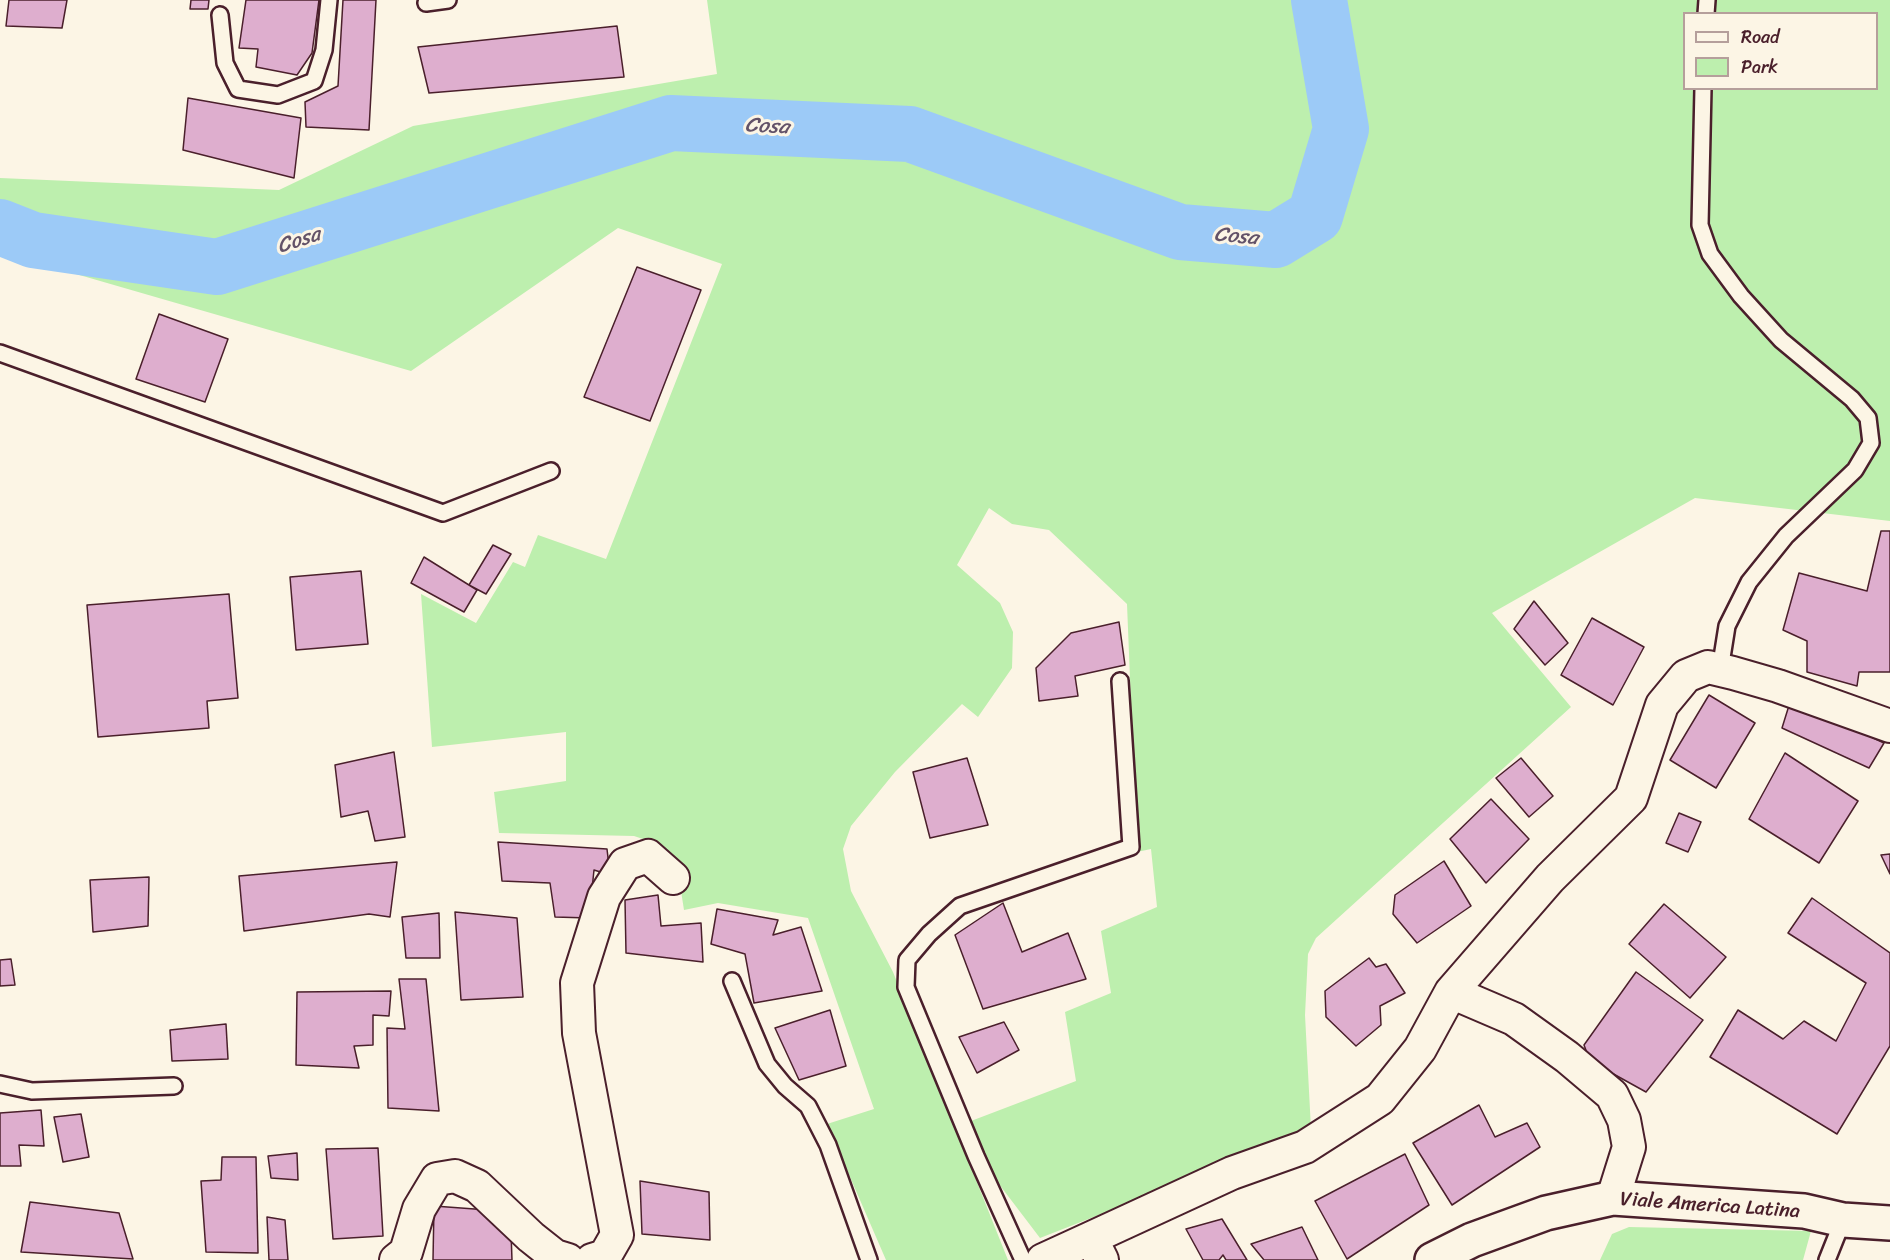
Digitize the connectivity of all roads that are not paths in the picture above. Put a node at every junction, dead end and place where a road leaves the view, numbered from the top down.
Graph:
1 (329, 0) edge
2 (448, 0) edge
3 (426, 3) dead end
4 (220, 15) dead end
5 (1703, 90) edge
6 (0, 352) edge
7 (551, 471) dead end
8 (1720, 670) junction
9 (1120, 681) dead end
10 (1890, 726) edge
11 (674, 878) dead end
12 (732, 981) dead end
13 (1451, 992) junction
14 (0, 1084) edge
15 (174, 1086) dead end
16 (1613, 1198) junction
17 (1843, 1220) junction
18 (1890, 1223) edge
19 (1097, 1249) edge
20 (396, 1260) edge
21 (568, 1260) edge
22 (592, 1260) edge
23 (869, 1260) edge
24 (1023, 1260) edge
25 (1043, 1260) edge
26 (1432, 1260) edge
27 (1827, 1260) edge

1 - 4 lane
2 - 3 lane
5 - 8 lane
6 - 7 lane
8 - 10 street
8 - 13 street
9 - 24 lane
11 - 22 street
12 - 23 lane
13 - 16 street
13 - 19 street
14 - 15 lane
16 - 17 main road, Viale America Latina
16 - 26 main road, Viale America Latina
17 - 18 main road, Viale America Latina
17 - 27 lane
19 - 25 street
20 - 21 street

